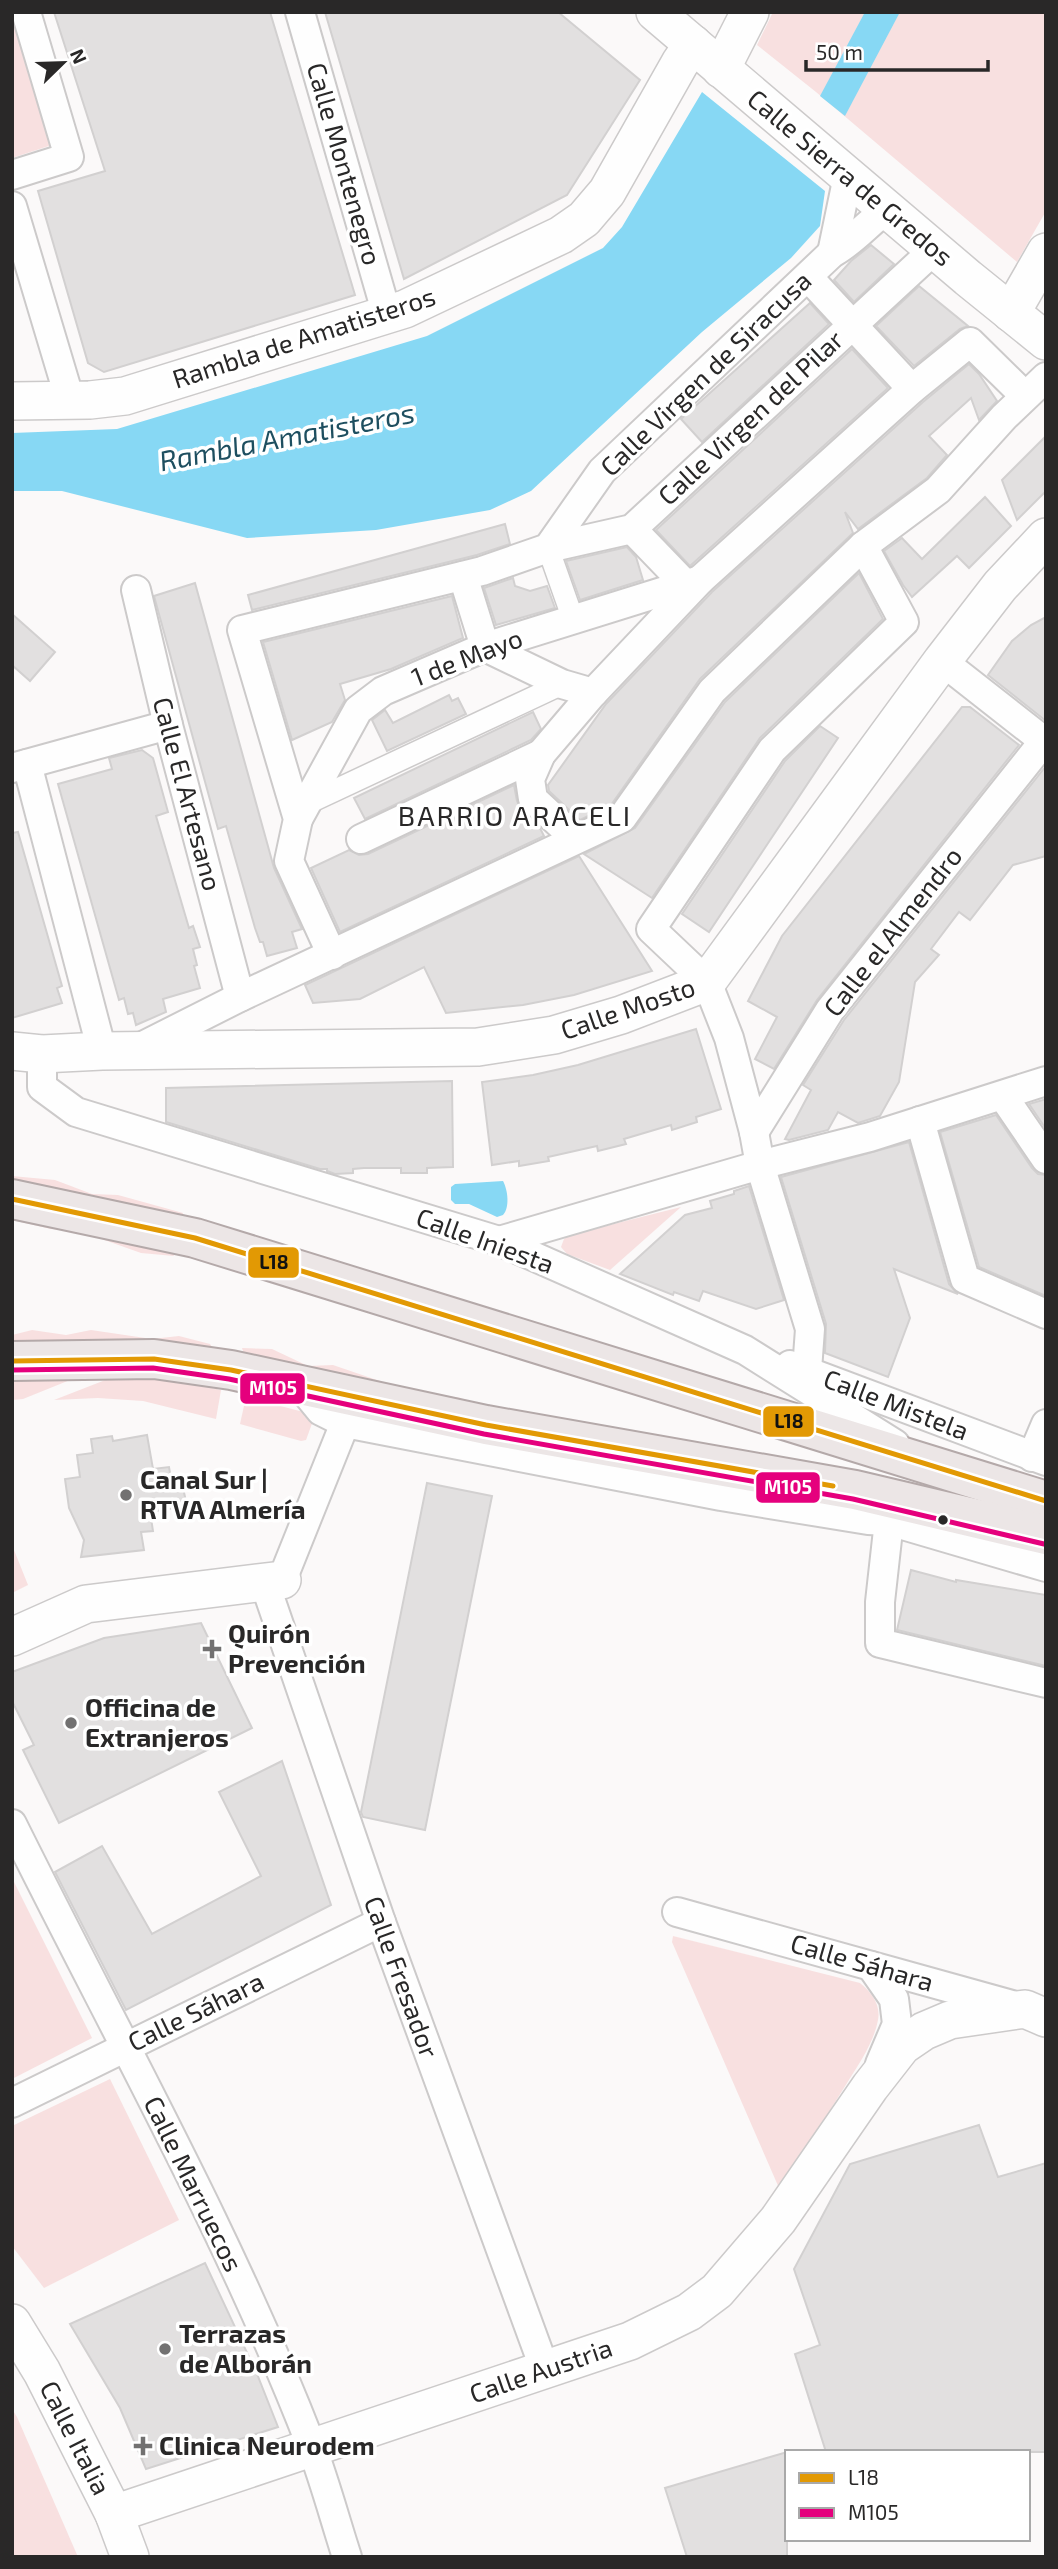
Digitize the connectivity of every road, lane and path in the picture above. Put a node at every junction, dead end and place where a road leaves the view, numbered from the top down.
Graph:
1 (26, 12) edge
2 (300, 12) edge
3 (655, 12) edge
4 (750, 12) edge
5 (693, 44) junction
6 (721, 69) junction
7 (12, 175) edge
8 (848, 176) junction
9 (12, 206) edge
10 (887, 209) junction
11 (934, 249) junction
12 (1046, 252) edge
13 (832, 253) junction
14 (808, 277) junction
15 (1012, 313) junction
16 (387, 316) junction
17 (852, 325) junction
18 (1046, 341) edge
19 (1046, 377) edge
20 (912, 389) junction
21 (1025, 396) junction
22 (70, 400) junction
23 (12, 401) edge
24 (632, 529) junction
25 (1046, 537) edge
26 (863, 546) junction
27 (548, 548) junction
28 (463, 576) junction
29 (1046, 576) edge
30 (693, 583) junction
31 (136, 590) dead end
32 (979, 615) junction
33 (573, 619) junction
34 (485, 647) junction
35 (942, 661) junction
36 (562, 684) junction
37 (593, 693) junction
38 (168, 725) junction
39 (1045, 741) edge
40 (541, 754) junction
41 (20, 766) edge
42 (302, 812) junction
43 (361, 839) dead end
44 (576, 839) junction
45 (332, 955) junction
46 (707, 982) junction
47 (240, 997) junction
48 (118, 1050) junction
49 (27, 1053) edge
50 (1046, 1081) edge
51 (1003, 1096) junction
52 (920, 1121) junction
53 (754, 1132) junction
54 (1046, 1159) edge
55 (760, 1165) junction
56 (12, 1199) edge
57 (499, 1241) junction
58 (1046, 1314) edge
59 (745, 1350) junction
60 (12, 1361) edge
61 (807, 1370) junction
62 (298, 1383) junction
63 (345, 1423) junction
64 (1046, 1424) edge
65 (1039, 1459) edge
66 (933, 1468) junction
67 (1046, 1501) edge
68 (871, 1510) junction
69 (1046, 1535) edge
70 (1046, 1567) edge
71 (273, 1581) junction
72 (12, 1637) edge
73 (1046, 1683) edge
74 (12, 1824) edge
75 (677, 1912) dead end
76 (381, 1922) junction
77 (871, 1966) junction
78 (1036, 2013) edge
79 (124, 2046) junction
80 (870, 2087) junction
81 (12, 2103) edge
82 (12, 2323) edge
83 (545, 2370) junction
84 (312, 2449) junction
85 (114, 2514) junction
86 (130, 2557) edge
87 (346, 2557) edge

1 - 7 street
2 - 16 street, Calle Montenegro
3 - 5 street, Calle Sierra de Gredos
4 - 6 street
5 - 6 street, Calle Sierra de Gredos
5 - 16 street, Rambla de Amatisteros
6 - 8 street, Calle Sierra de Gredos
8 - 10 street, Calle Sierra de Gredos
8 - 13 street, Calle Virgen de Siracusa
9 - 22 street
10 - 11 street, Calle Sierra de Gredos
10 - 13 street, Calle Virgen de Siracusa
11 - 15 street, Calle Sierra de Gredos
11 - 17 street, Calle Virgen del Pilar
12 - 15 street
13 - 14 street, Calle Virgen de Siracusa
14 - 17 street
14 - 27 street, Calle Virgen de Siracusa
15 - 18 street, Calle Sierra de Gredos
16 - 22 street, Rambla de Amatisteros
17 - 20 street
17 - 24 street, Calle Virgen del Pilar
19 - 21 street
20 - 21 street
20 - 30 street
21 - 26 street
22 - 23 street, Rambla de Amatisteros
24 - 27 street
24 - 30 street
25 - 32 street, Calle Mosto
26 - 44 street
26 - 46 street
27 - 28 street
27 - 33 street
28 - 34 street
28 - 42 street
29 - 32 street, Calle Mosto
30 - 33 street, 1 de Mayo
30 - 37 street
31 - 38 street, Calle El Artesano
32 - 35 street, Calle Mosto
33 - 34 street, 1 de Mayo
34 - 36 street
34 - 42 street, 1 de Mayo
35 - 39 street
35 - 46 street, Calle Mosto
36 - 37 street
36 - 42 street
37 - 40 street
38 - 41 street
38 - 47 street, Calle El Artesano
39 - 53 street, Calle el Almendro
40 - 43 street
40 - 44 street
41 - 48 street
42 - 45 street
44 - 45 street
45 - 47 street
46 - 48 street, Calle Mosto
46 - 53 street
47 - 48 street
48 - 49 street, Calle Mosto
49 - 57 street, Calle Iniesta
50 - 51 street
51 - 52 street
51 - 54 street
52 - 55 street
52 - 58 street
53 - 55 street
55 - 57 street
55 - 61 street
56 - 66 main road
57 - 59 street, Calle Iniesta
59 - 61 street, Calle Mistela
59 - 66 street, Calle Iniesta
60 - 62 main road
61 - 65 street, Calle Mistela
62 - 63 street
62 - 68 main road
63 - 68 street
63 - 71 street
64 - 65 street
66 - 67 main road
68 - 69 main road
68 - 70 street
68 - 73 street
71 - 72 street
71 - 76 street, Calle Fresador
74 - 79 street, Calle Marruecos
75 - 77 street, Calle Sáhara
76 - 79 street, Calle Sáhara
76 - 83 street, Calle Fresador
77 - 78 street, Calle Sáhara
77 - 80 street, Calle Austria
78 - 80 street, Calle Austria
79 - 81 street, Calle Sáhara
79 - 84 street, Calle Marruecos
80 - 83 street, Calle Austria
82 - 85 street, Calle Italia
83 - 84 street, Calle Austria
84 - 85 street, Calle Austria
84 - 87 street, Calle Marruecos
85 - 86 street, Calle Italia

